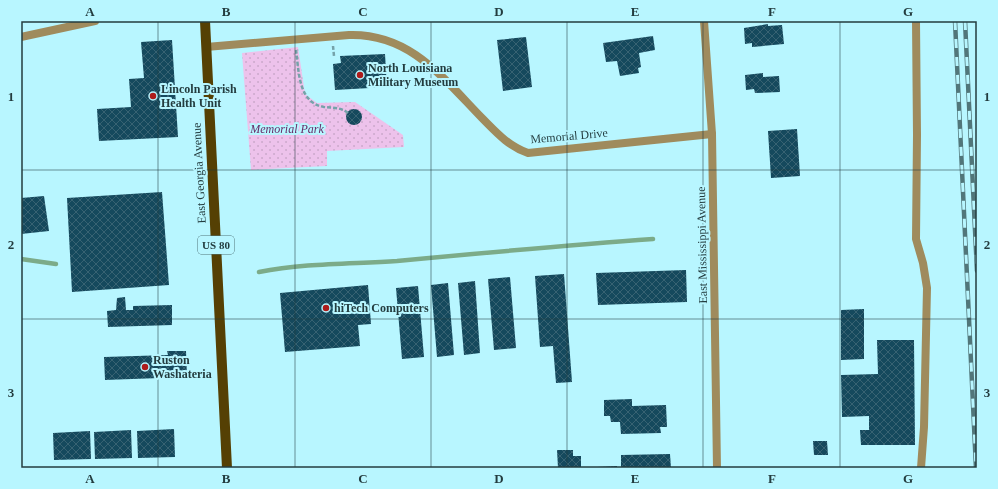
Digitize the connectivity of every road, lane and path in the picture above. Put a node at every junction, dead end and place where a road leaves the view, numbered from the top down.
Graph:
1 (95, 21) edge
2 (205, 21) edge
3 (704, 21) edge
4 (916, 21) edge
5 (21, 37) edge
6 (333, 46) dead end
7 (206, 48) junction
8 (296, 50) dead end
9 (334, 56) dead end
10 (348, 113) dead end
11 (712, 134) junction
12 (227, 468) edge
13 (717, 468) edge
14 (921, 468) edge

1 - 5 street
2 - 7 main road, East Georgia Avenue / US 80
3 - 11 street, East Mississippi Avenue
4 - 14 street
6 - 9 path
7 - 11 street, Memorial Drive
7 - 12 main road, East Georgia Avenue / US 80
8 - 10 path
11 - 13 street, East Mississippi Avenue

